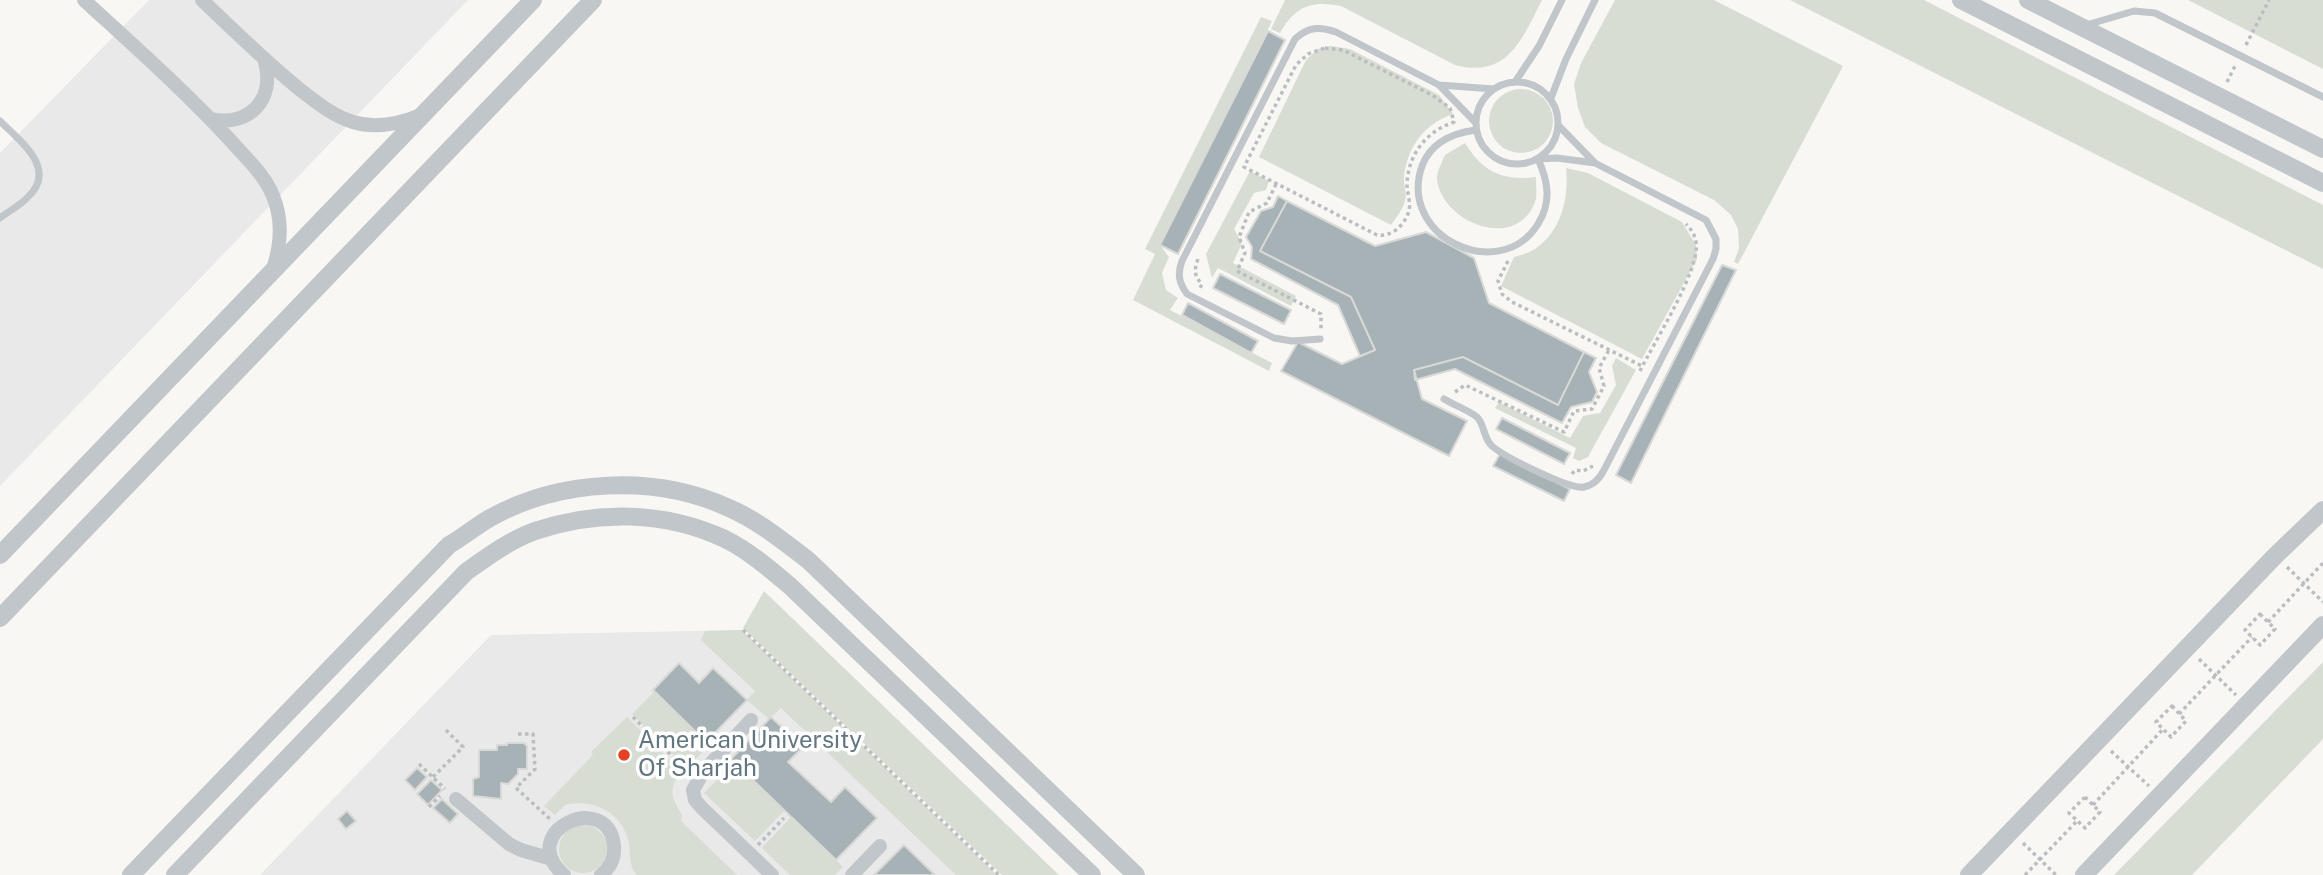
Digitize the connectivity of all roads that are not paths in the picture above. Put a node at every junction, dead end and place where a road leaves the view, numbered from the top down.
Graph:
1 (84, 0) edge
2 (202, 0) edge
3 (533, 0) edge
4 (593, 0) edge
5 (1562, 0) edge
6 (1595, 0) edge
7 (1961, 0) edge
8 (2028, 0) edge
9 (2080, 27) junction
10 (265, 62) junction
11 (1515, 82) junction
12 (1439, 85) junction
13 (1494, 89) junction
14 (2323, 97) edge
15 (1551, 98) junction
16 (422, 114) junction
17 (211, 120) junction
18 (0, 121) edge
19 (1558, 125) junction
20 (1476, 126) junction
21 (2323, 149) edge
22 (1538, 159) junction
23 (1595, 163) junction
24 (2323, 183) edge
25 (0, 218) edge
26 (271, 274) junction
27 (1320, 339) road end
28 (1444, 399) road end
29 (2323, 510) edge
30 (0, 555) edge
31 (0, 618) edge
32 (2323, 625) edge
33 (751, 720) dead end
34 (456, 799) dead end
35 (880, 846) dead end
36 (552, 859) junction
37 (605, 874) edge
38 (131, 875) edge
39 (175, 875) edge
40 (564, 875) edge
41 (772, 875) edge
42 (852, 875) edge
43 (1091, 875) edge
44 (1136, 875) edge
45 (1969, 875) edge
46 (2084, 875) edge

1 - 17 street
2 - 10 street
3 - 16 street
4 - 31 street
5 - 11 lane
6 - 15 lane
7 - 24 street
8 - 9 street
9 - 14 lane
9 - 21 street
10 - 16 street
10 - 17 street
11 - 13 lane
11 - 15 lane
12 - 13 lane
12 - 20 lane
12 - 27 lane
13 - 20 lane
15 - 19 lane
16 - 26 street
17 - 26 street
18 - 25 lane
19 - 22 lane
19 - 23 lane
20 - 22 lane
20 - 22 lane
22 - 23 lane
23 - 28 lane
26 - 30 street
29 - 45 street
32 - 46 street
33 - 41 street
34 - 36 street
35 - 42 street
36 - 37 street
36 - 40 street
38 - 44 street
39 - 43 street

